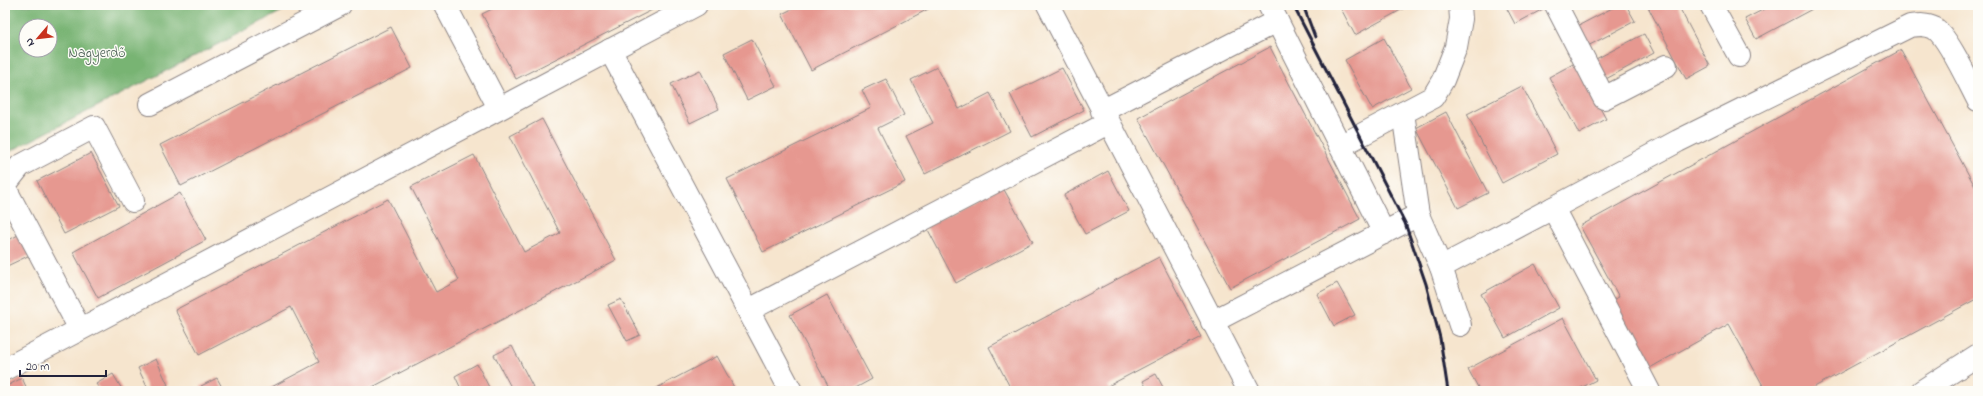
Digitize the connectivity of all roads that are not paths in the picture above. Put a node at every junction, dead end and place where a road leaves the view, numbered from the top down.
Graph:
1 (340, 5) edge
2 (445, 5) edge
3 (696, 5) edge
4 (1048, 5) edge
5 (1460, 5) edge
6 (1556, 5) edge
7 (1711, 5) edge
8 (1273, 13) edge
9 (610, 50) junction
10 (1739, 56) dead end
11 (1666, 66) dead end
12 (1978, 100) edge
13 (150, 104) dead end
14 (499, 108) junction
15 (1403, 113) junction
16 (1105, 117) junction
17 (1340, 146) junction
18 (5, 185) edge
19 (5, 188) edge
20 (133, 201) dead end
21 (1553, 208) junction
22 (1418, 215) junction
23 (1384, 233) junction
24 (1441, 267) junction
25 (749, 310) junction
26 (1212, 322) junction
27 (1460, 325) dead end
28 (80, 329) junction
29 (1978, 355) edge
30 (5, 369) edge
31 (791, 391) edge
32 (1249, 391) edge
33 (1649, 391) edge
34 (1922, 391) edge

1 - 13 lane
2 - 14 lane
3 - 9 lane
4 - 16 lane
5 - 15 lane
6 - 11 lane
7 - 10 lane
8 - 16 lane
8 - 17 lane
9 - 14 lane
9 - 25 lane
12 - 21 lane
14 - 28 lane
15 - 17 lane
15 - 22 lane
16 - 25 lane
16 - 26 lane
17 - 23 lane
18 - 20 lane
19 - 28 lane
21 - 24 lane
21 - 33 lane
22 - 23 lane
22 - 24 lane
23 - 26 lane
24 - 27 lane
25 - 31 lane
26 - 32 lane
28 - 30 lane
29 - 34 lane

